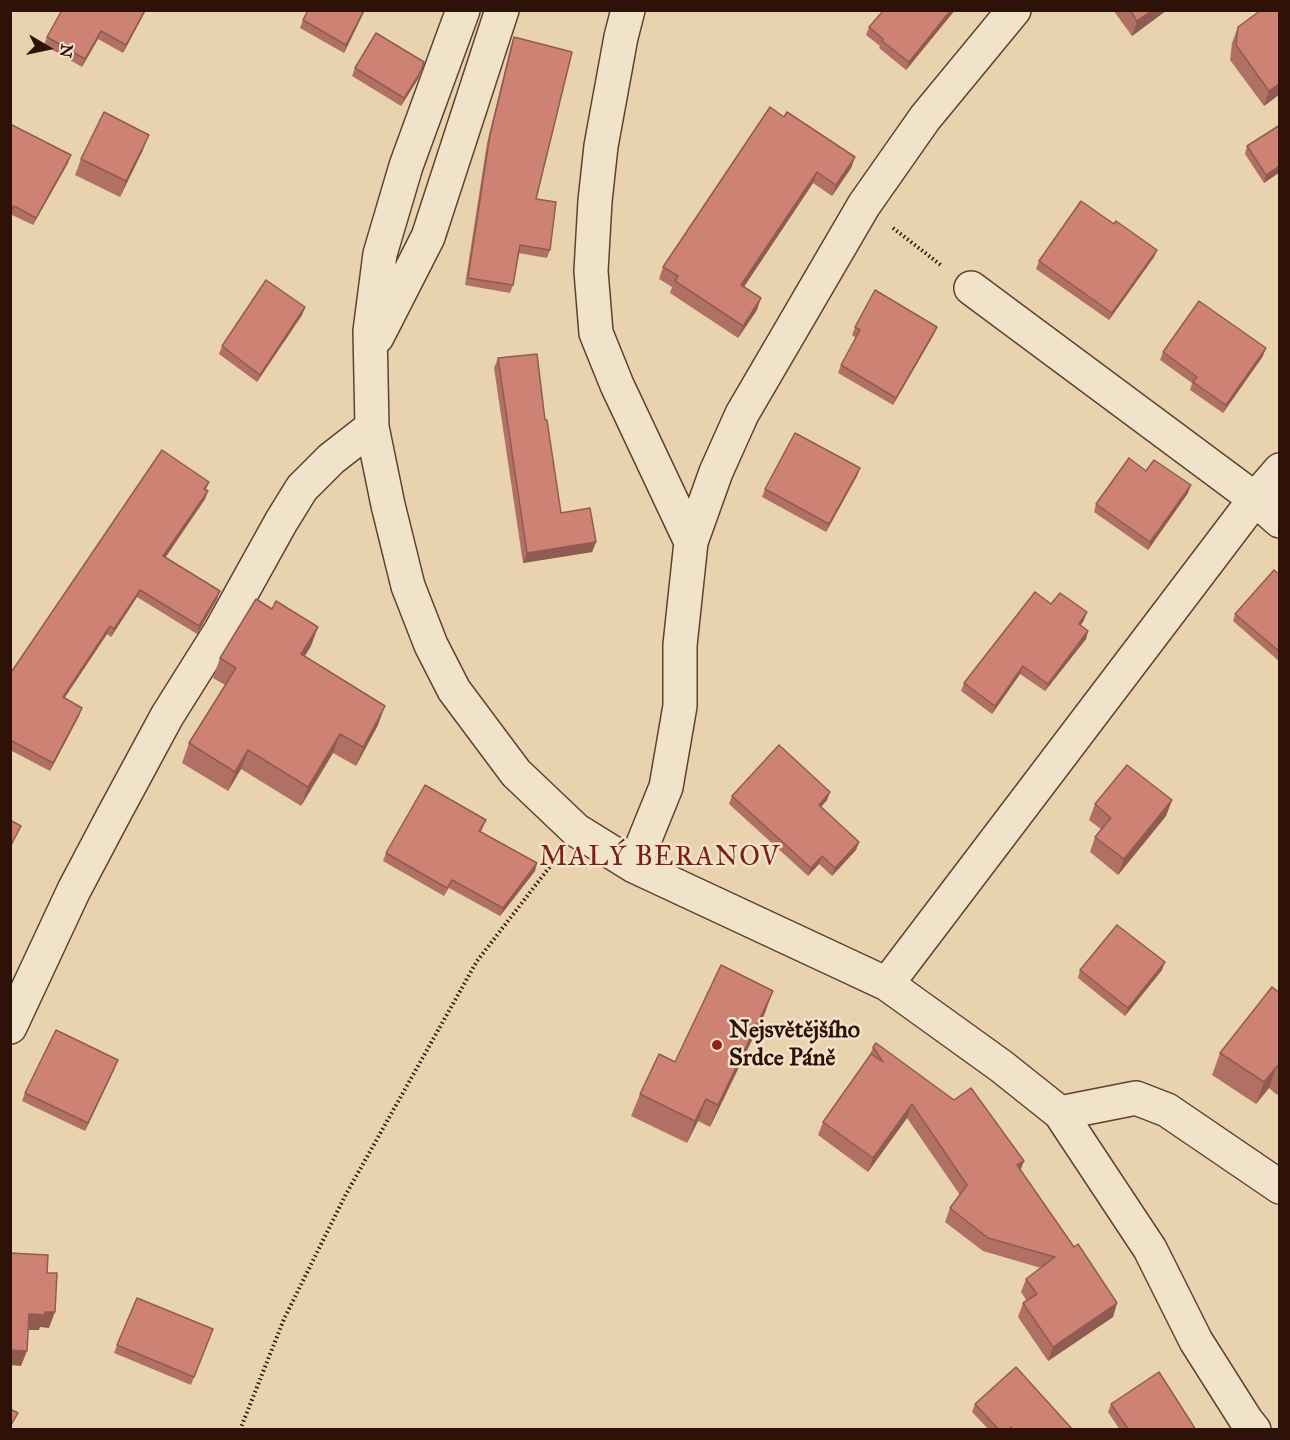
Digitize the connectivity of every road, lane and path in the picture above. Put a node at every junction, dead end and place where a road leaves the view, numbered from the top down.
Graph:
1 (463, 10) edge
2 (502, 10) edge
3 (628, 10) edge
4 (1014, 10) edge
5 (864, 205) junction
6 (971, 288) joint
7 (371, 350) junction
8 (372, 427) junction
9 (1280, 470) edge
10 (1255, 499) junction
11 (1280, 521) edge
12 (691, 542) junction
13 (576, 830) junction
14 (634, 866) junction
15 (887, 984) junction
16 (10, 1027) edge
17 (1060, 1113) junction
18 (1280, 1187) edge
19 (240, 1430) edge
20 (1254, 1430) edge

1 - 7 street
2 - 7 street
3 - 12 street
4 - 5 street
5 - 6 path
5 - 12 street
6 - 10 street
7 - 8 street
8 - 13 street
8 - 16 street
9 - 10 street
10 - 11 street
10 - 15 street
12 - 14 street
13 - 14 street
13 - 19 path
14 - 15 street
15 - 17 street
17 - 18 street
17 - 20 street

